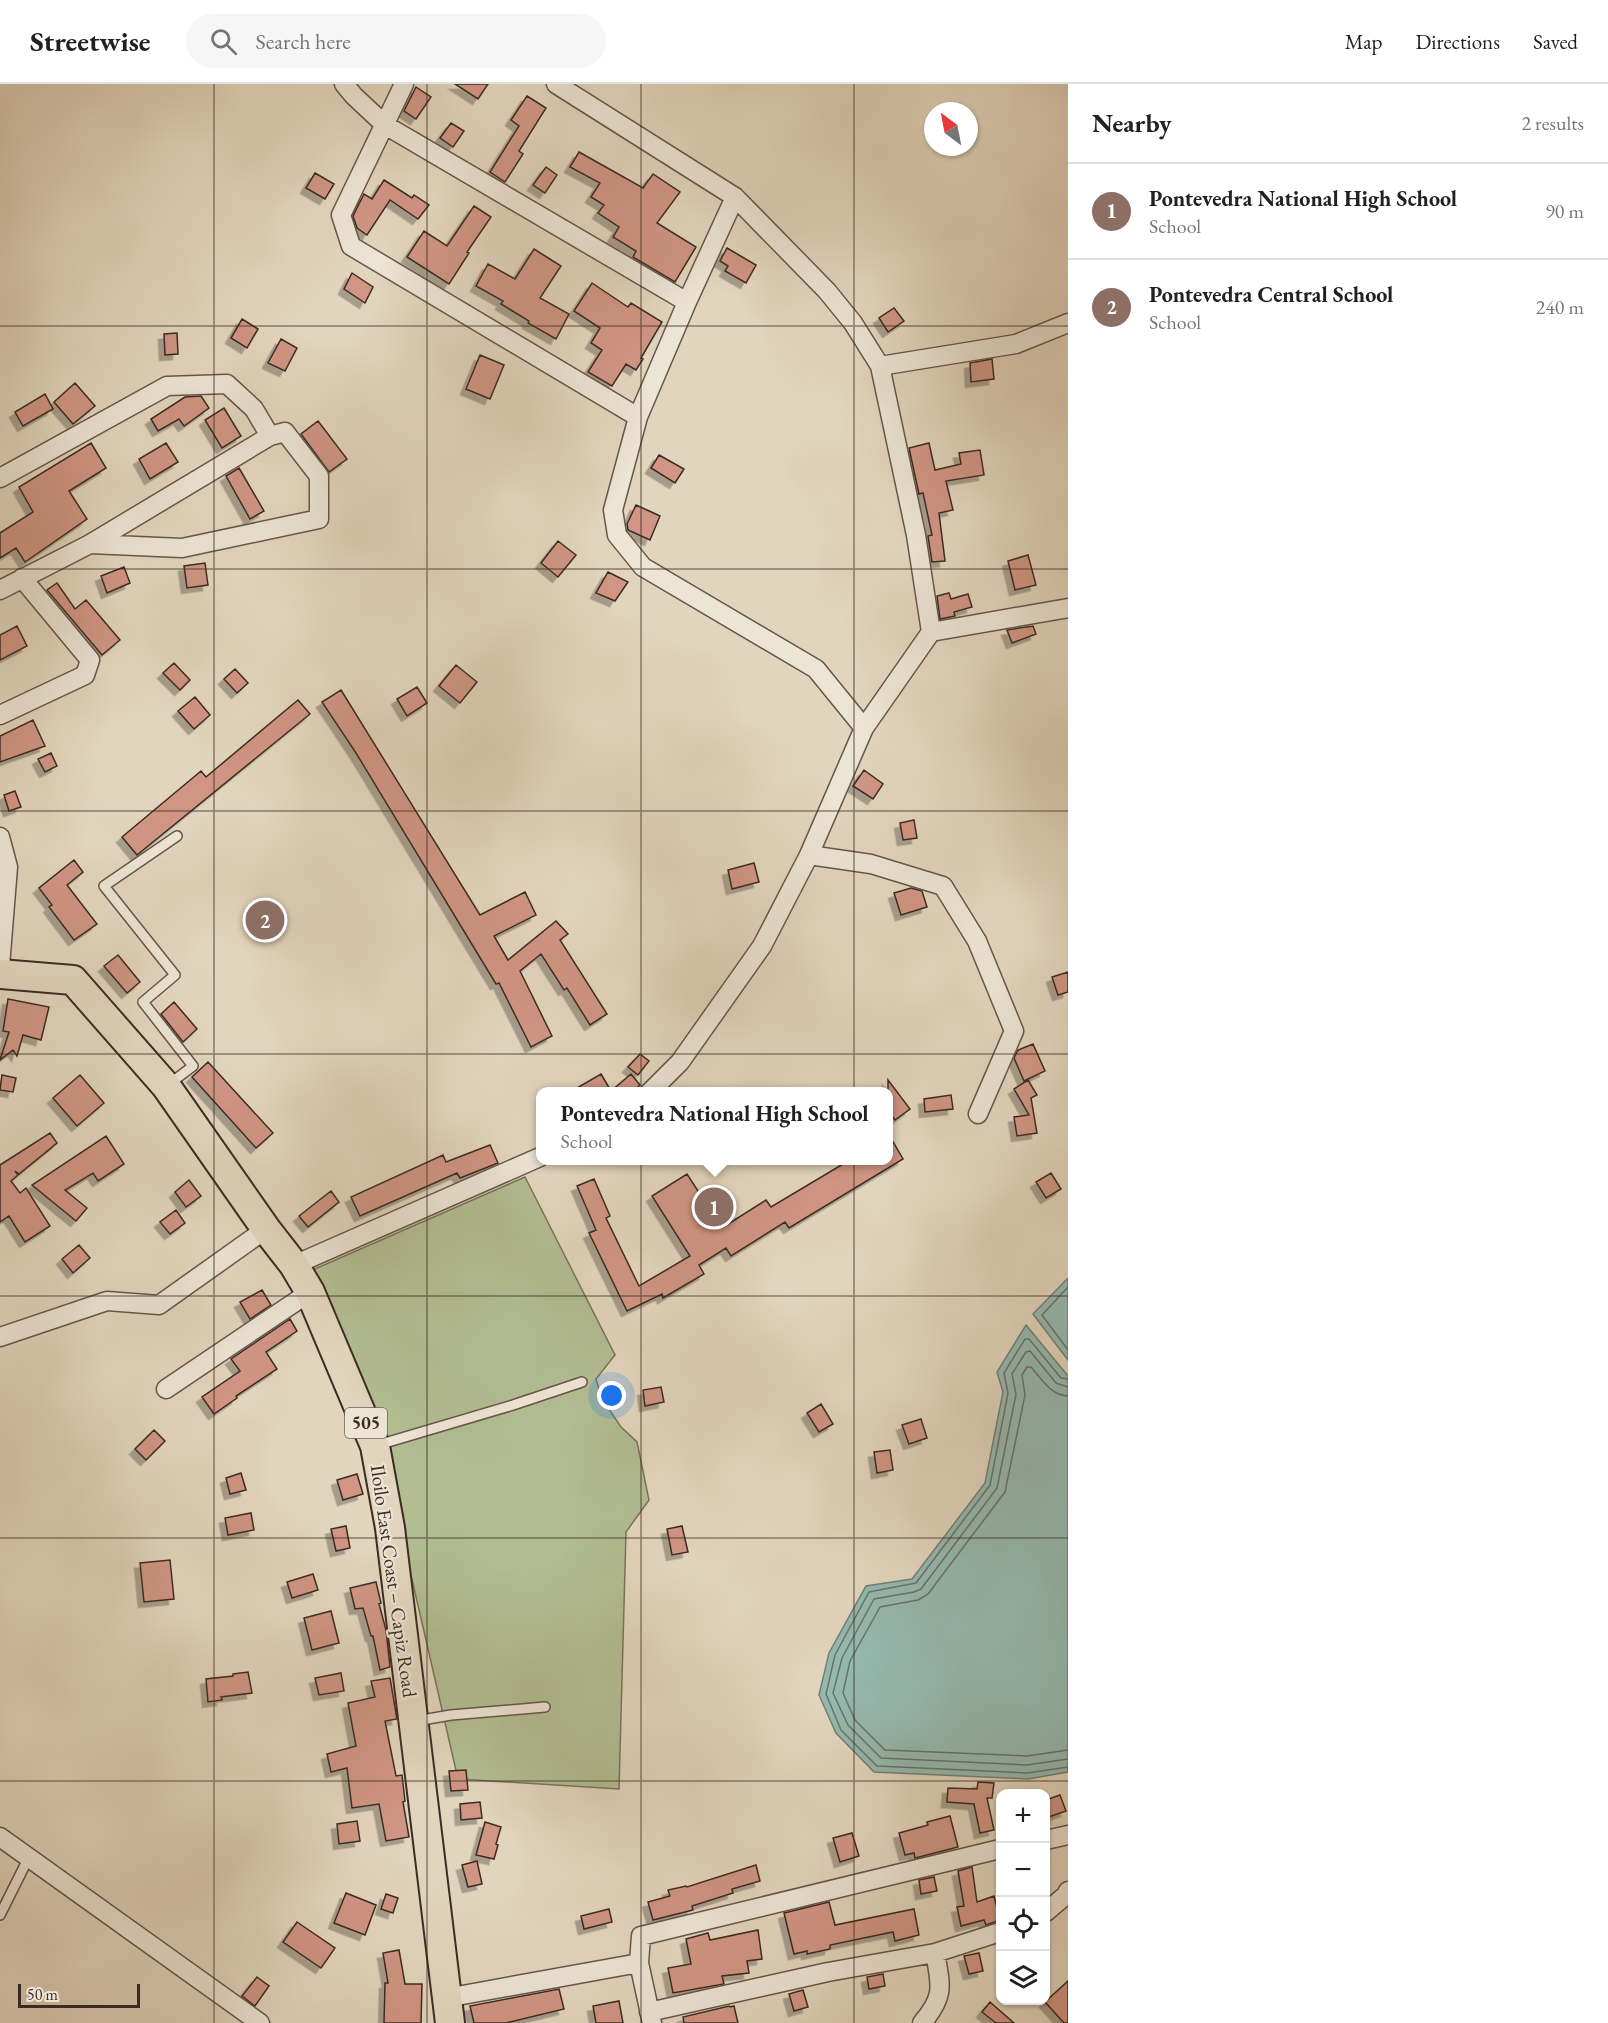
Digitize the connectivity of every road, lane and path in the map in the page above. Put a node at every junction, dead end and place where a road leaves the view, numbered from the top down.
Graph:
1 (344, 84) edge
2 (404, 84) edge
3 (556, 84) edge
4 (385, 125) junction
5 (735, 197) junction
6 (687, 302) junction
7 (1068, 323) edge
8 (880, 366) junction
9 (638, 417) junction
10 (270, 436) junction
11 (0, 478) edge
12 (90, 544) junction
13 (22, 578) junction
14 (0, 590) edge
15 (1068, 608) edge
16 (931, 633) junction
17 (0, 715) edge
18 (864, 728) junction
19 (177, 836) dead end
20 (0, 837) edge
21 (809, 855) junction
22 (0, 966) edge
23 (0, 974) edge
24 (166, 1086) junction
25 (655, 1087) edge
26 (978, 1114) dead end
27 (536, 1159) edge
28 (266, 1229) junction
29 (294, 1265) junction
30 (310, 1292) junction
31 (0, 1337) edge
32 (582, 1382) dead end
33 (166, 1389) dead end
34 (375, 1446) junction
35 (545, 1707) dead end
36 (413, 1722) junction
37 (1068, 1835) edge
38 (0, 1837) edge
39 (1050, 1839) edge
40 (996, 1850) edge
41 (29, 1857) junction
42 (1068, 1891) edge
43 (1050, 1909) edge
44 (0, 1915) edge
45 (996, 1933) edge
46 (935, 1953) junction
47 (639, 1963) junction
48 (448, 2011) edge
49 (650, 2018) edge
50 (258, 2023) edge
51 (922, 2023) edge

1 - 4 street
2 - 4 street
3 - 5 street
4 - 6 street
4 - 9 street
5 - 6 street
5 - 8 street
6 - 9 street
7 - 8 street
8 - 16 street
9 - 18 street
10 - 11 street
10 - 12 street
10 - 12 street
12 - 13 street
13 - 14 street
13 - 17 street
15 - 16 street
16 - 18 street
18 - 21 street
19 - 24 lane
20 - 22 street
21 - 25 street
21 - 26 street
23 - 24 main road, Iloilo East Coast – Capiz Road / 505
24 - 28 main road, Iloilo East Coast – Capiz Road / 505
27 - 29 street
28 - 29 main road, Iloilo East Coast – Capiz Road / 505
28 - 31 street
29 - 30 main road, Iloilo East Coast – Capiz Road / 505
30 - 33 street
30 - 34 main road, Iloilo East Coast – Capiz Road / 505
32 - 34 lane
34 - 36 main road, Iloilo East Coast – Capiz Road / 505
35 - 36 lane
36 - 48 main road, Iloilo East Coast – Capiz Road / 505
37 - 39 street
38 - 41 street
40 - 47 street
41 - 44 lane
41 - 50 street
42 - 43 street
45 - 46 street
46 - 49 street
46 - 51 street
47 - 48 street
47 - 49 street

